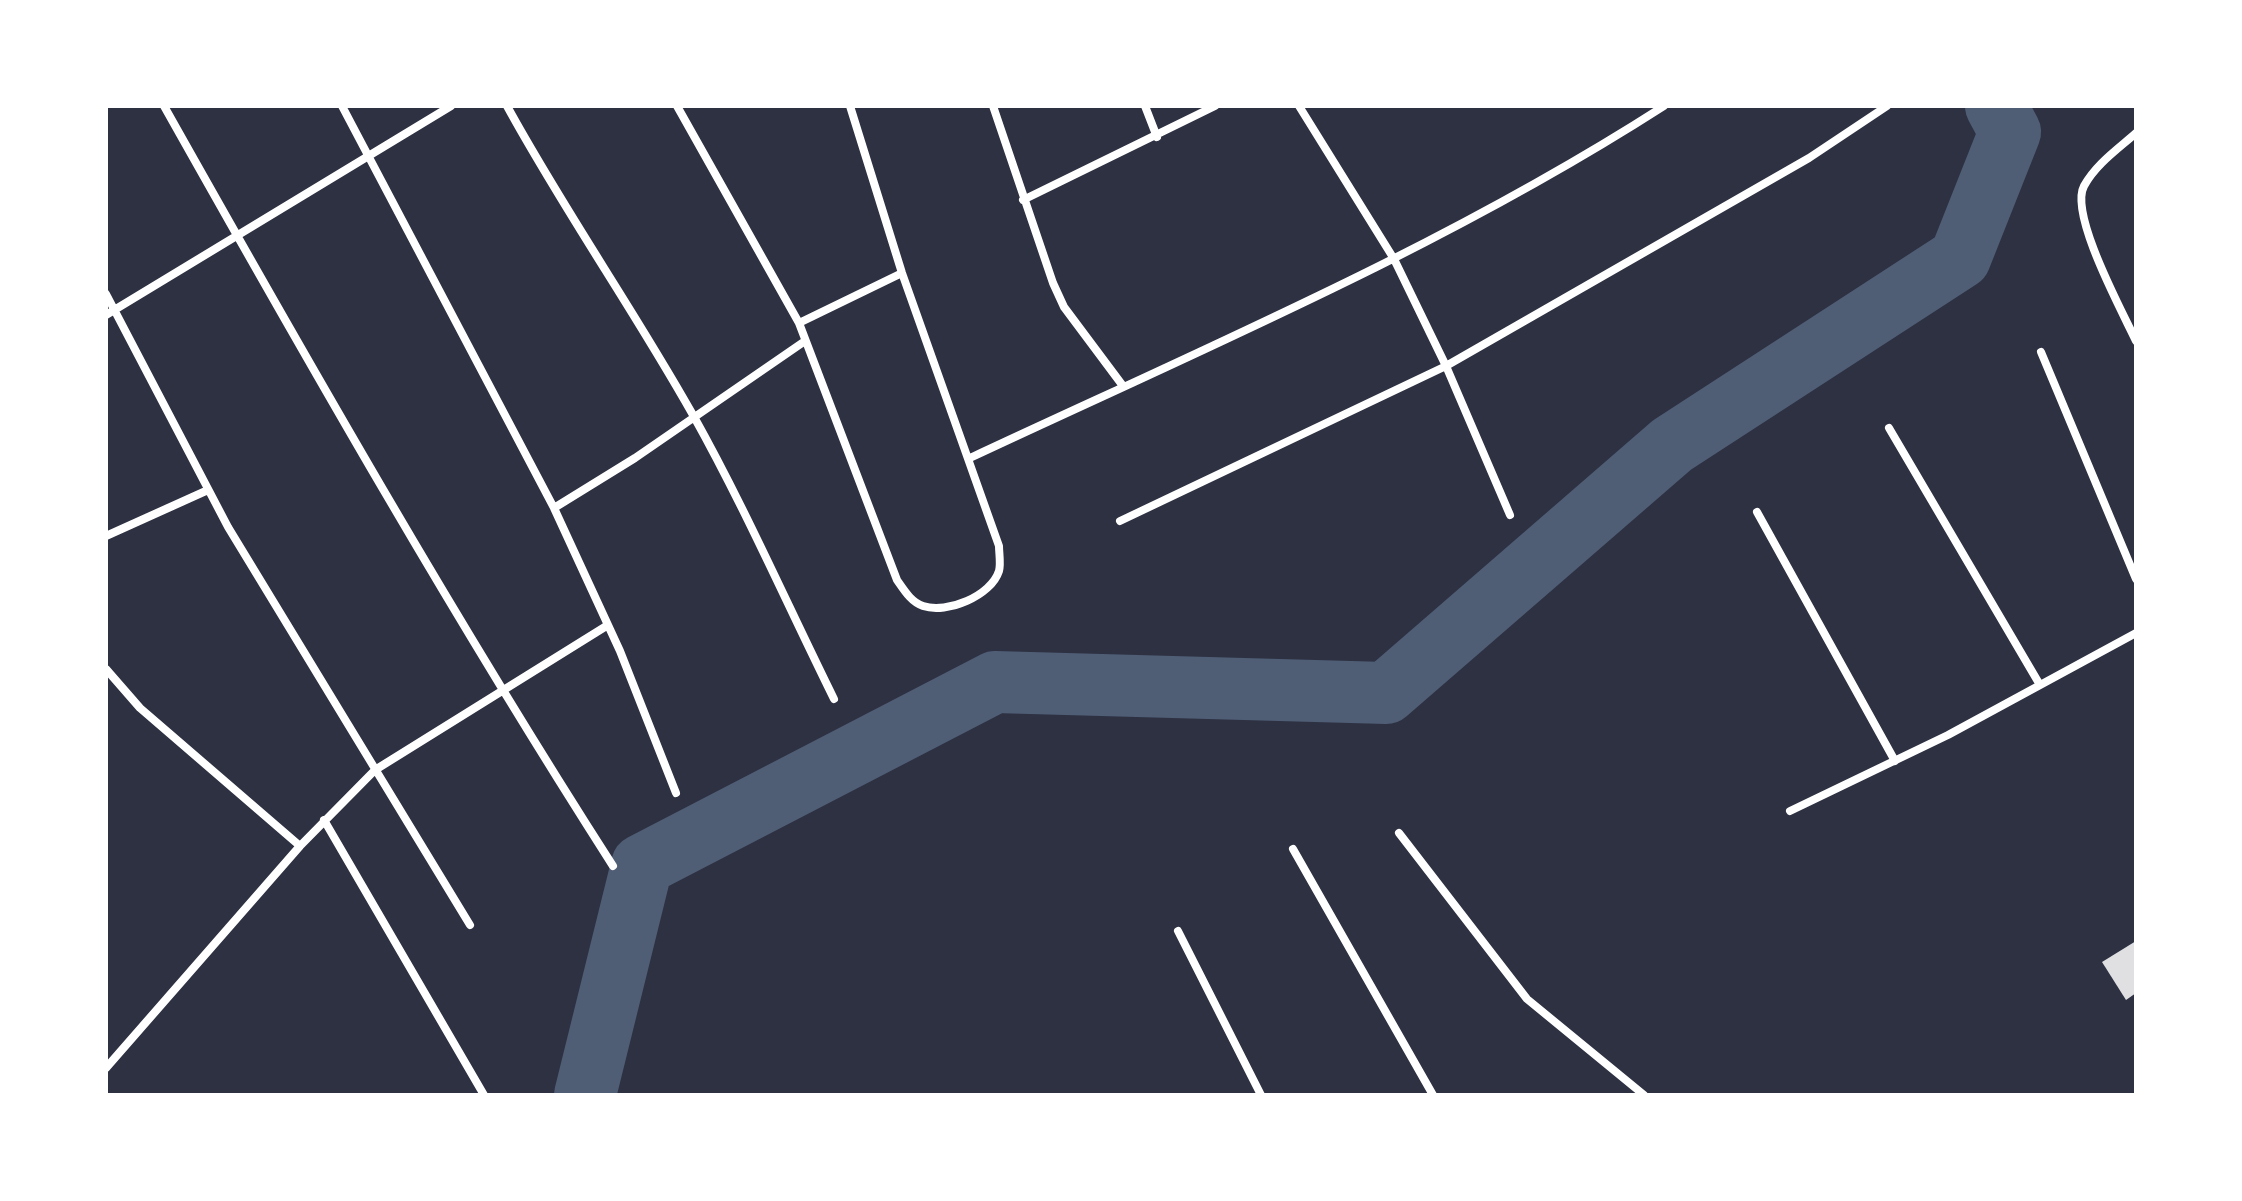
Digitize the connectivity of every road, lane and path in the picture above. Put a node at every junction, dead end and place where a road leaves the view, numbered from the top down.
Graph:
1 (164, 106) edge
2 (342, 106) edge
3 (451, 106) edge
4 (507, 106) edge
5 (677, 106) edge
6 (850, 106) edge
7 (993, 106) edge
8 (1145, 106) edge
9 (1215, 106) edge
10 (1299, 106) edge
11 (1664, 106) edge
12 (1887, 106) edge
13 (1876, 109) edge
14 (2136, 133) edge
15 (1157, 137) junction
16 (372, 156) junction
17 (1023, 200) junction
18 (237, 236) junction
19 (1394, 259) junction
20 (902, 273) junction
21 (106, 294) edge
22 (110, 313) edge
23 (799, 323) junction
24 (805, 341) junction
25 (2136, 341) edge
26 (2041, 352) dead end
27 (1446, 366) junction
28 (1123, 386) junction
29 (694, 417) junction
30 (1889, 428) dead end
31 (970, 458) junction
32 (208, 490) junction
33 (554, 508) junction
34 (1757, 512) dead end
35 (1510, 515) dead end
36 (1120, 521) dead end
37 (106, 536) edge
38 (2136, 579) edge
39 (608, 625) junction
40 (2136, 633) edge
41 (106, 669) edge
42 (2040, 685) junction
43 (501, 690) junction
44 (834, 699) dead end
45 (1895, 761) junction
46 (375, 770) junction
47 (676, 793) dead end
48 (1790, 811) dead end
49 (324, 820) junction
50 (1399, 833) dead end
51 (300, 846) junction
52 (1293, 849) dead end
53 (613, 866) dead end
54 (470, 925) dead end
55 (1178, 931) dead end
56 (106, 1068) edge
57 (484, 1095) edge
58 (1261, 1095) edge
59 (1433, 1095) edge
60 (1644, 1095) edge

1 - 18 street
2 - 16 street
3 - 16 street
4 - 29 street
5 - 23 street
6 - 20 street
7 - 17 street
8 - 15 street
9 - 15 street
10 - 19 street
11 - 19 street
12 - 13 street
13 - 27 street
14 - 25 street
15 - 17 street
16 - 18 street
16 - 33 street
17 - 28 street
18 - 22 street
18 - 43 street
19 - 27 street
19 - 28 street
20 - 23 street
20 - 31 street
21 - 22 street
22 - 32 street
23 - 24 street
24 - 29 street
24 - 31 street
26 - 38 street
27 - 35 street
27 - 36 street
28 - 31 street
29 - 33 street
29 - 44 street
30 - 42 street
32 - 37 street
32 - 46 street
33 - 39 street
34 - 45 street
39 - 43 street
39 - 47 street
40 - 42 street
41 - 51 street
42 - 45 street
43 - 46 street
43 - 53 street
45 - 48 street
46 - 49 street
46 - 54 street
49 - 51 street
49 - 57 street
50 - 60 street
51 - 56 street
52 - 59 street
55 - 58 street

